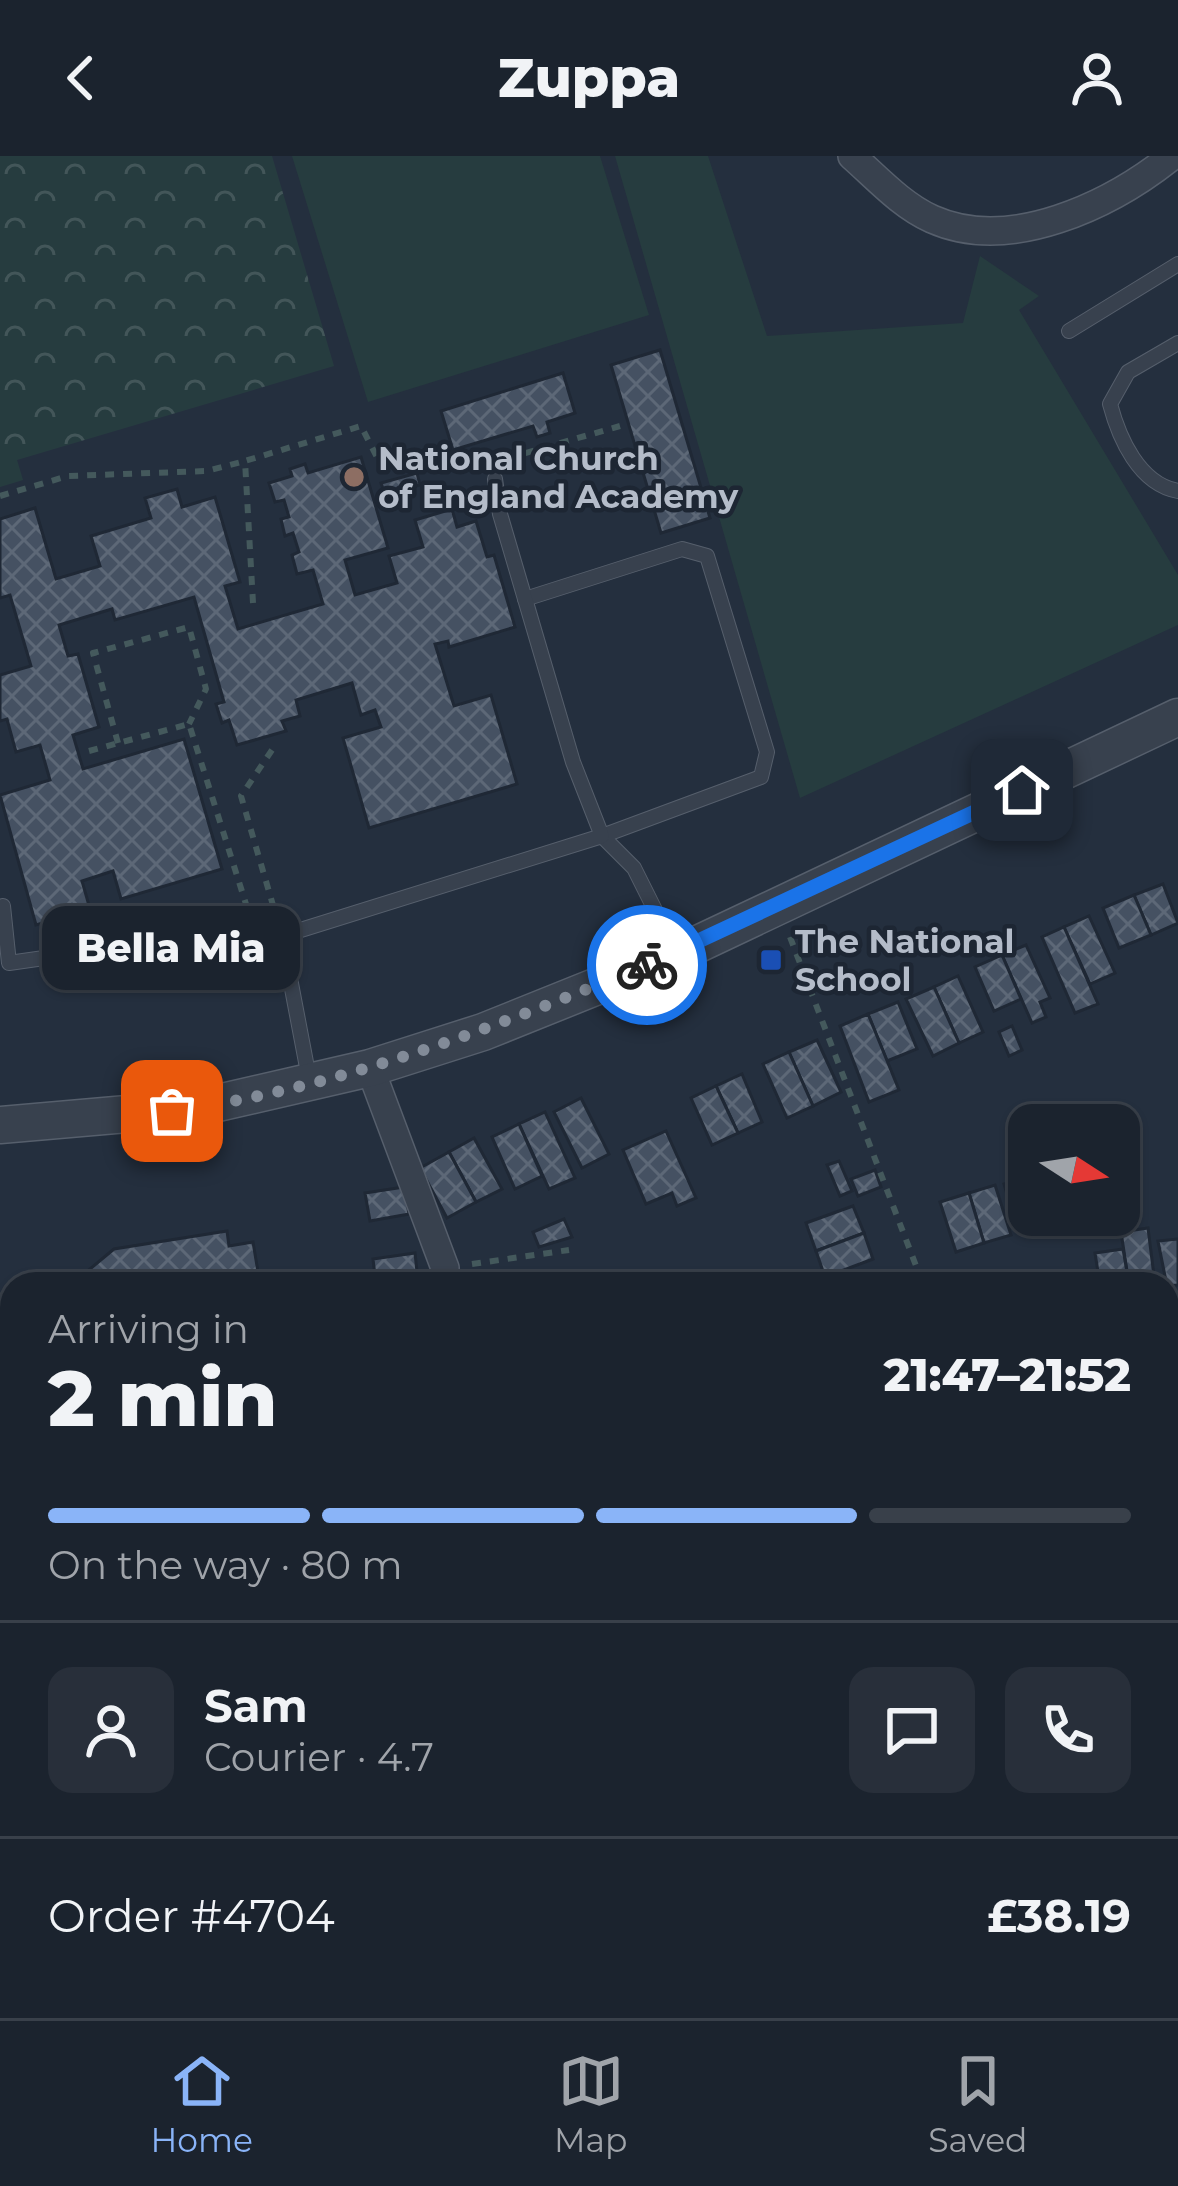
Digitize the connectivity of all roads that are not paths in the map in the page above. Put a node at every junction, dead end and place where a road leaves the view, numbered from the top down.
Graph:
1 (852, 156) edge
2 (1172, 156) edge
3 (1178, 264) edge
4 (1069, 331) dead end
5 (1178, 343) edge
6 (495, 479) dead end
7 (1178, 491) edge
8 (525, 599) junction
9 (1178, 717) edge
10 (602, 836) junction
11 (3, 906) dead end
12 (282, 936) junction
13 (676, 953) junction
14 (370, 1068) junction
15 (310, 1083) junction
16 (0, 1125) edge
17 (445, 1268) road end

1 - 2 street
3 - 4 lane
5 - 7 lane
6 - 8 lane
8 - 10 lane
8 - 10 lane
9 - 13 street
10 - 12 lane
10 - 13 lane
11 - 12 lane
12 - 15 lane
13 - 14 street
14 - 15 street
14 - 17 street
15 - 16 street

